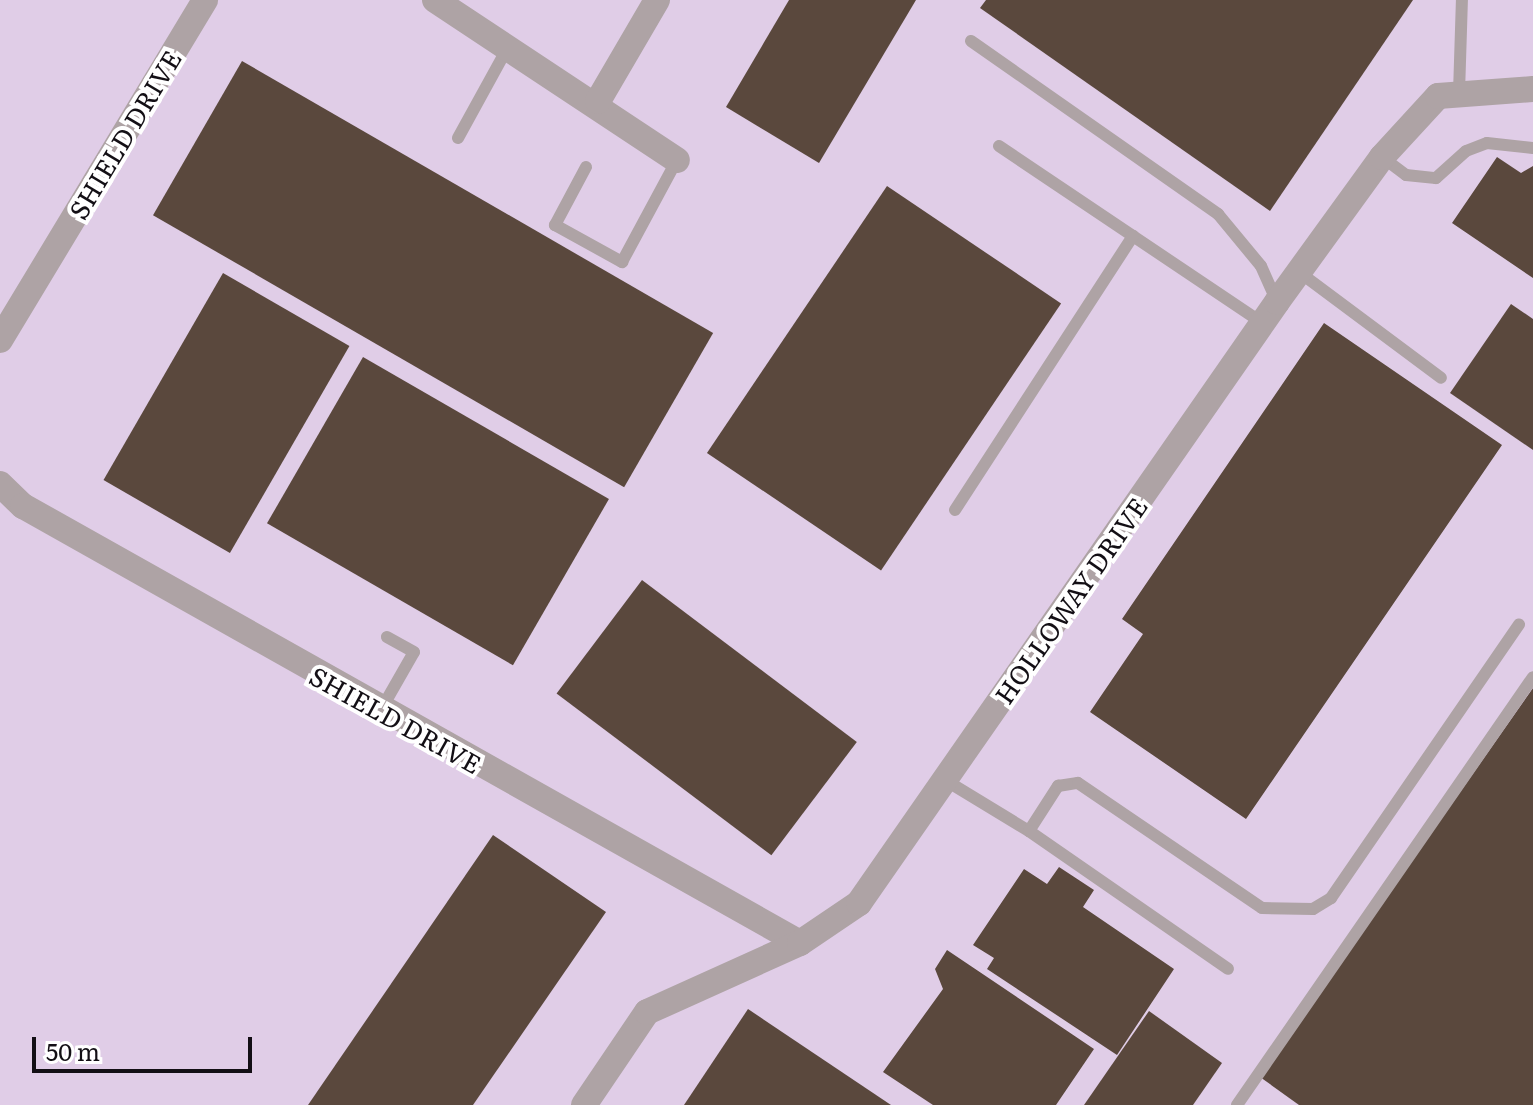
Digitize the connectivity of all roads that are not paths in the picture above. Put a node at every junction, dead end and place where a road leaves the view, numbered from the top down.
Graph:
1 (205, 0) edge
2 (435, 0) edge
3 (657, 0) edge
4 (1462, 0) edge
5 (971, 41) dead end
6 (508, 47) junction
7 (1533, 89) edge
8 (1459, 93) junction
9 (598, 101) junction
10 (458, 138) dead end
11 (999, 146) dead end
12 (1533, 148) edge
13 (1382, 157) junction
14 (677, 160) joint
15 (586, 167) dead end
16 (1133, 236) junction
17 (1299, 272) junction
18 (9, 304) edge
19 (1270, 312) junction
20 (0, 340) edge
21 (1441, 378) dead end
22 (0, 484) edge
23 (955, 510) dead end
24 (1519, 624) dead end
25 (387, 637) dead end
26 (1533, 677) edge
27 (380, 710) junction
28 (945, 780) junction
29 (1029, 831) junction
30 (800, 943) junction
31 (1228, 969) dead end
32 (584, 1105) edge
33 (1237, 1105) edge

1 - 18 street, SHIELD DRIVE
2 - 6 street
3 - 9 street
4 - 8 lane
5 - 19 lane
6 - 9 street
6 - 10 lane
7 - 8 street, HOLLOWAY DRIVE
8 - 13 street, HOLLOWAY DRIVE
9 - 14 street
11 - 16 lane
12 - 13 lane
13 - 17 street, HOLLOWAY DRIVE
14 - 15 lane
16 - 19 lane
16 - 23 lane
17 - 19 street, HOLLOWAY DRIVE
17 - 21 lane
18 - 20 street, SHIELD DRIVE
19 - 28 street, HOLLOWAY DRIVE
22 - 27 street, SHIELD DRIVE
24 - 29 lane
25 - 27 lane
26 - 33 lane
27 - 30 street, SHIELD DRIVE
28 - 29 lane
28 - 30 street, HOLLOWAY DRIVE
29 - 31 lane
30 - 32 street, HOLLOWAY DRIVE

